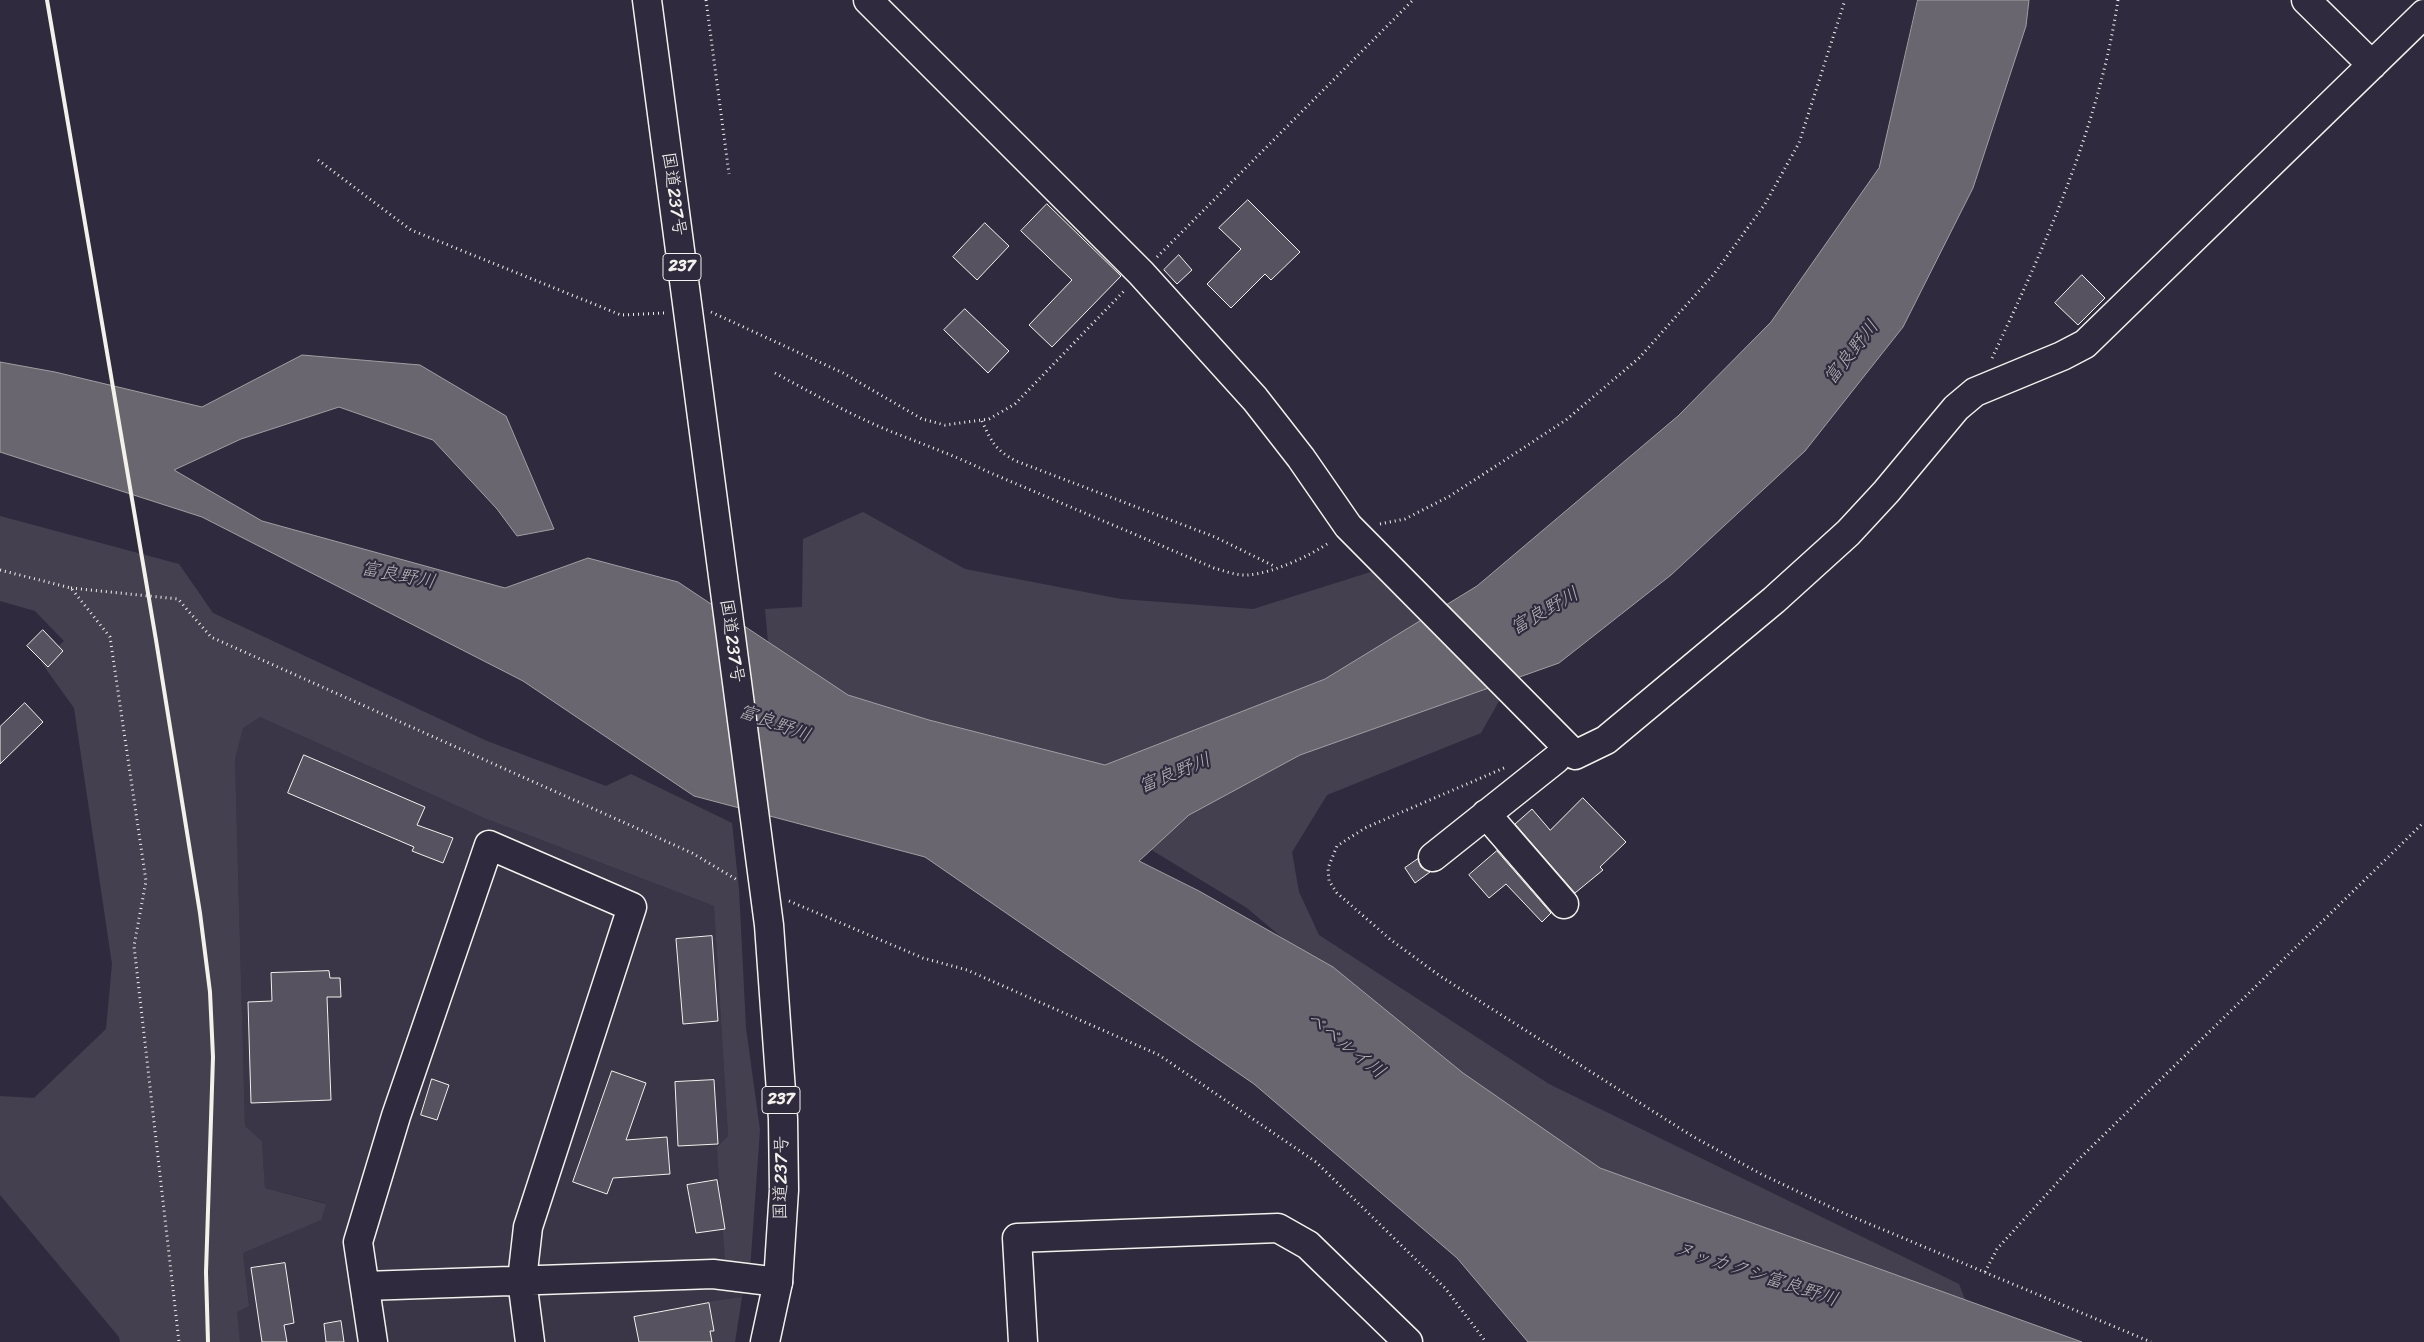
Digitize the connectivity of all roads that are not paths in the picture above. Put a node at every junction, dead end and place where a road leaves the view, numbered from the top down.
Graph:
1 (647, 0) edge
2 (868, 0) edge
3 (2306, 0) edge
4 (2424, 14) edge
5 (2372, 65) junction
6 (1558, 750) junction
7 (1486, 814) junction
8 (1433, 857) dead end
9 (1564, 904) dead end
10 (522, 1280) junction
11 (778, 1282) junction
12 (366, 1286) junction
13 (372, 1342) edge
14 (530, 1342) edge
15 (765, 1342) edge
16 (1023, 1342) edge
17 (1408, 1342) edge

1 - 11 main road, 国道237号 / 237
2 - 6 main road
3 - 5 main road
4 - 5 main road
5 - 6 main road
6 - 7 main road
7 - 8 main road
7 - 9 main road
10 - 11 main road
10 - 12 main road
10 - 12 main road
10 - 14 main road
11 - 15 main road, 国道237号 / 237
12 - 13 main road
16 - 17 main road

